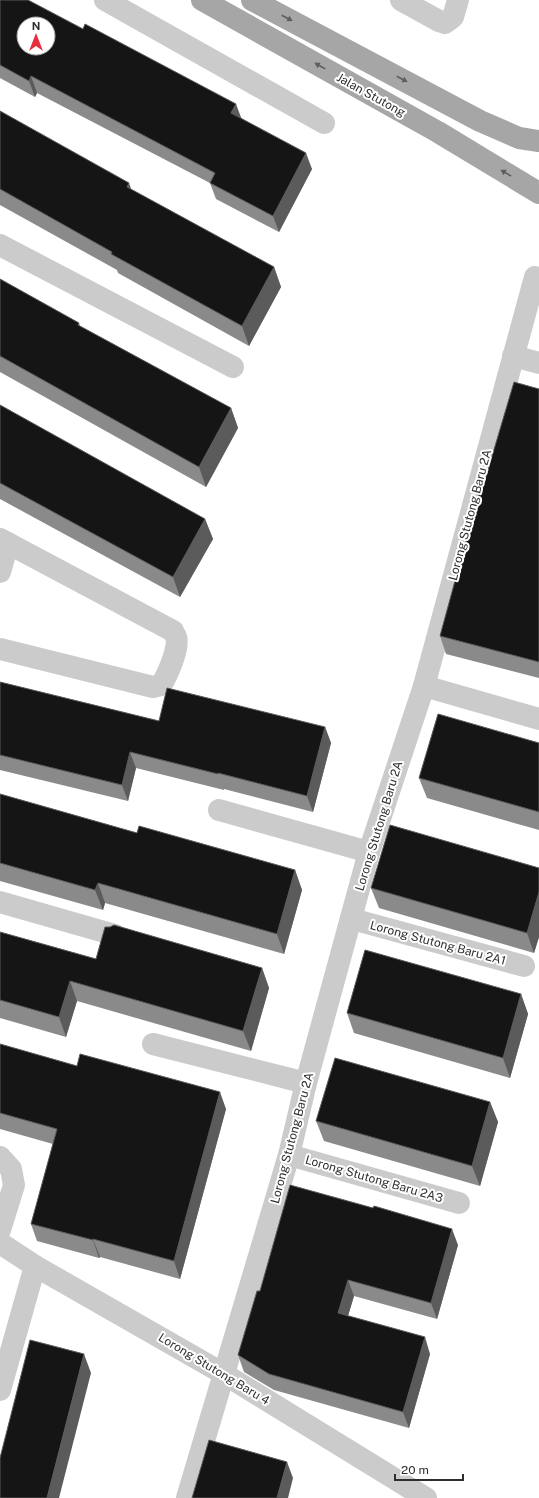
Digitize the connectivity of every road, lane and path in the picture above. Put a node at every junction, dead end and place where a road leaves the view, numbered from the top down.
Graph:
1 (105, 0) edge
2 (202, 0) edge
3 (252, 0) edge
4 (401, 0) edge
5 (458, 0) edge
6 (324, 123) dead end
7 (539, 140) edge
8 (539, 193) edge
9 (0, 245) edge
10 (535, 277) dead end
11 (513, 356) junction
12 (539, 363) edge
13 (233, 367) dead end
14 (4, 541) edge
15 (0, 572) edge
16 (0, 649) edge
17 (424, 686) junction
18 (539, 719) edge
19 (219, 810) dead end
20 (369, 852) junction
21 (0, 902) edge
22 (352, 919) junction
23 (115, 935) edge
24 (524, 966) dead end
25 (153, 1044) dead end
26 (306, 1083) junction
27 (289, 1155) junction
28 (0, 1157) edge
29 (459, 1203) dead end
30 (0, 1230) edge
31 (0, 1243) edge
32 (35, 1266) junction
33 (224, 1374) junction
34 (0, 1390) edge
35 (187, 1498) edge
36 (426, 1498) edge

1 - 6 street
8 -> 2 main road, Jalan Stutong
3 -> 7 main road
4 - 5 street
9 - 13 street
10 - 11 street, Lorong Stutong Baru 2A
11 - 12 street
11 - 17 street, Lorong Stutong Baru 2A
14 - 15 street
14 - 16 street
17 - 18 street
17 - 20 street, Lorong Stutong Baru 2A
19 - 20 street
20 - 22 street, Lorong Stutong Baru 2A
21 - 23 street
22 - 24 street, Lorong Stutong Baru 2A1
22 - 26 street, Lorong Stutong Baru 2A
25 - 26 street
26 - 27 street, Lorong Stutong Baru 2A
27 - 29 street, Lorong Stutong Baru 2A3
27 - 33 street, Lorong Stutong Baru 2A
28 - 30 street
31 - 32 street, Lorong Stutong Baru 4
32 - 33 street, Lorong Stutong Baru 4
32 - 34 street
33 - 35 street, Lorong Stutong Baru 2A
33 - 36 street, Lorong Stutong Baru 4

